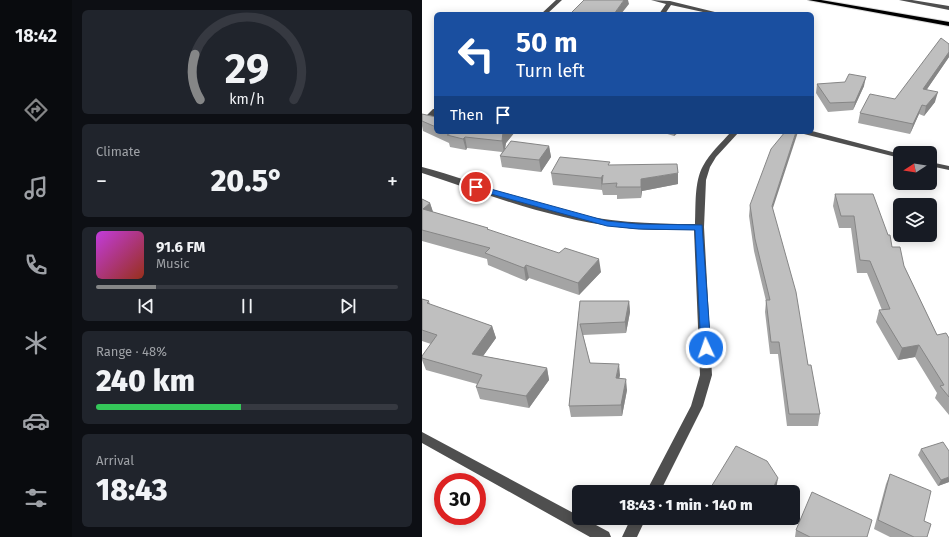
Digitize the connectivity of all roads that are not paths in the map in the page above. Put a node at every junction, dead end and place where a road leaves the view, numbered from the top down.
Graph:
1 (559, 0) edge
2 (654, 0) edge
3 (811, 0) edge
4 (902, 0) edge
5 (670, 3) junction
6 (949, 8) edge
7 (546, 12) edge
8 (663, 12) edge
9 (711, 12) edge
10 (949, 24) edge
11 (434, 113) edge
12 (422, 124) edge
13 (733, 134) edge
14 (814, 134) edge
15 (893, 154) edge
16 (937, 165) edge
17 (949, 168) edge
18 (422, 170) edge
19 (699, 227) junction
20 (422, 436) edge
21 (657, 485) edge
22 (635, 525) edge
23 (604, 537) edge
24 (629, 537) edge

1 - 7 street
2 - 5 street
3 - 10 main road
4 - 6 street
5 - 8 street
5 - 9 street
11 - 12 street
13 - 19 street
14 - 15 street
16 - 17 street
18 - 19 street
19 - 21 street
20 - 23 street
22 - 24 street

